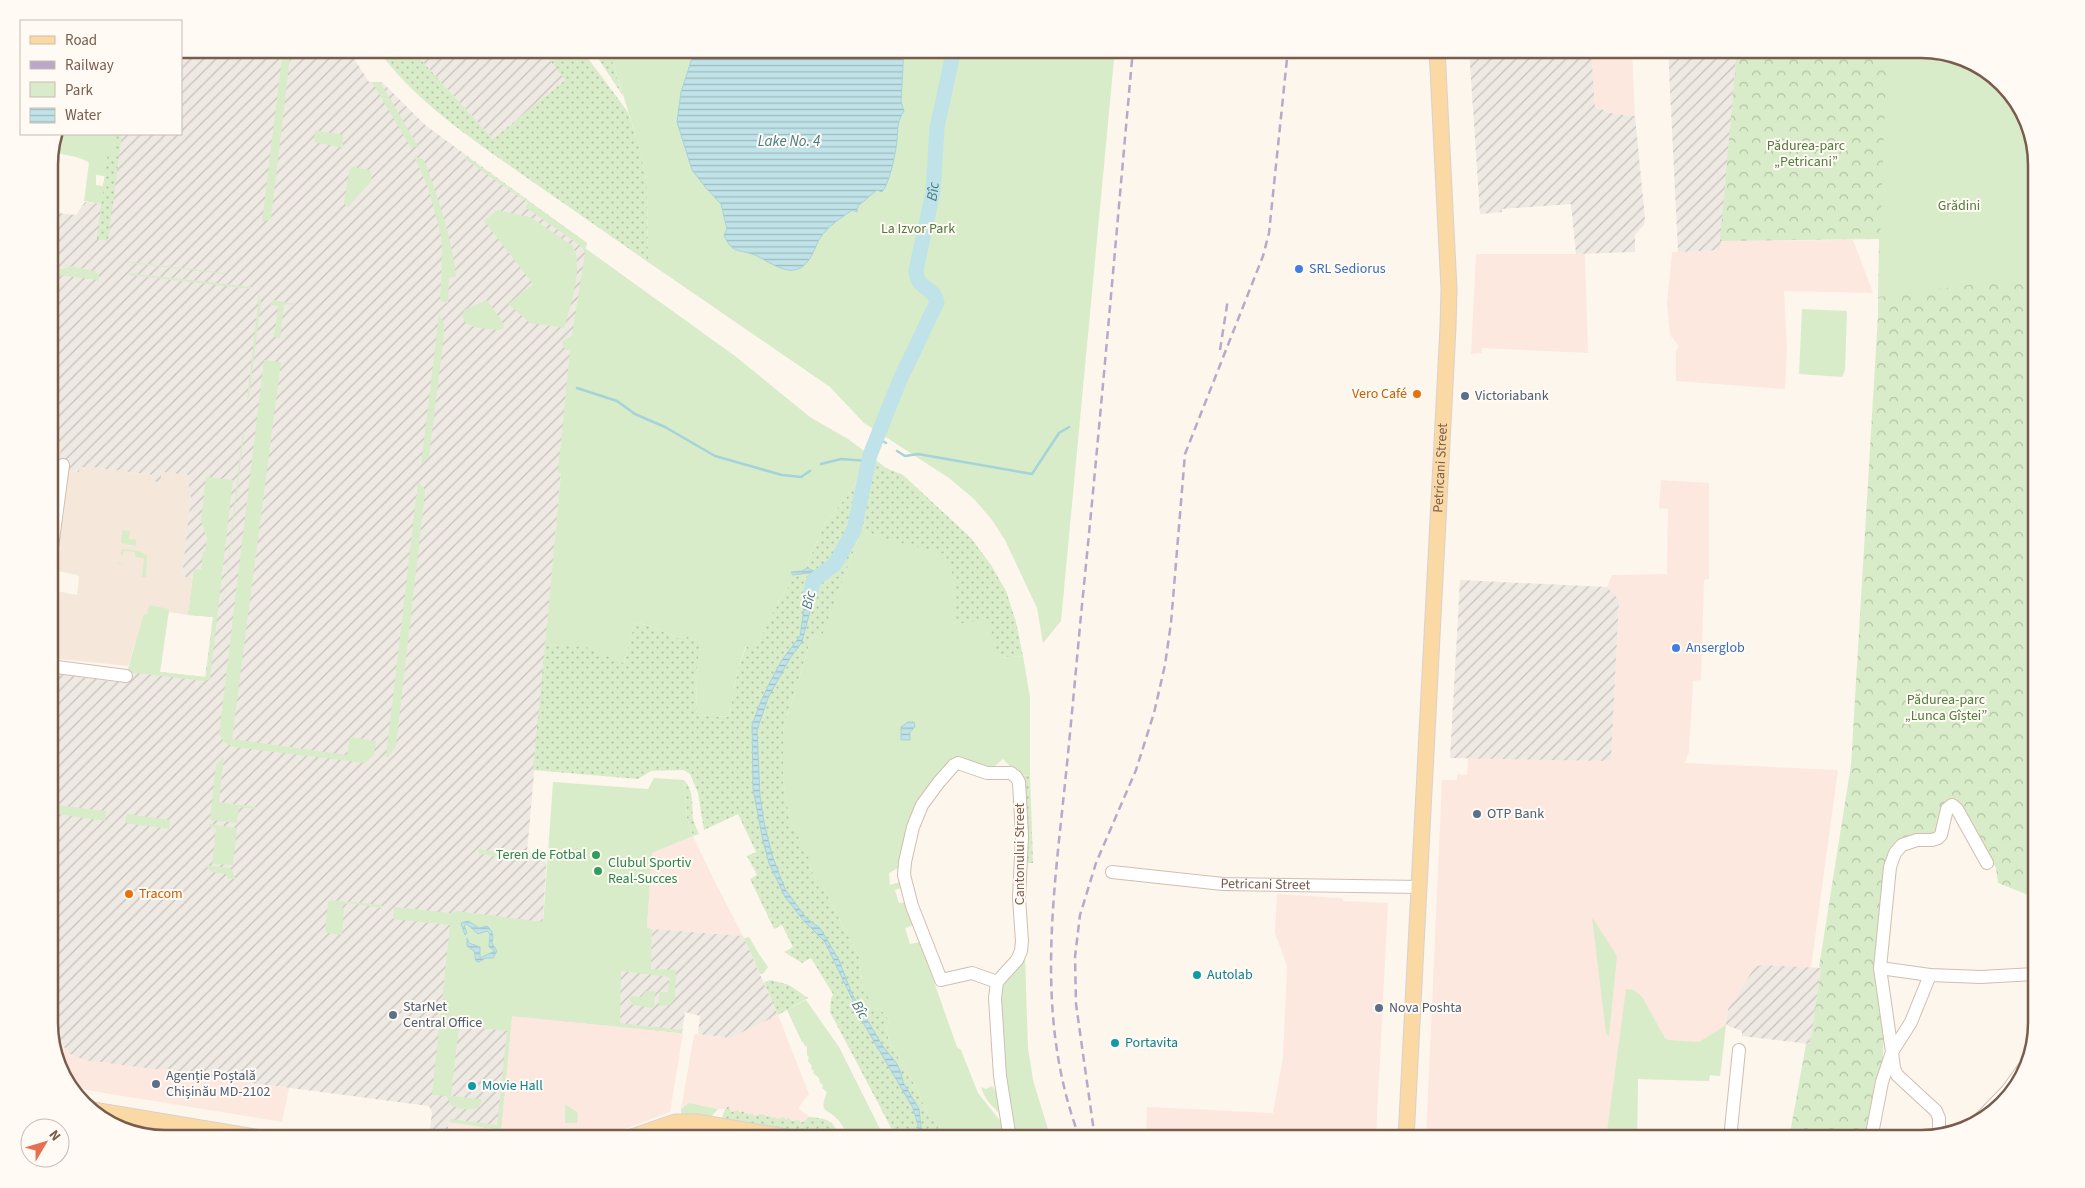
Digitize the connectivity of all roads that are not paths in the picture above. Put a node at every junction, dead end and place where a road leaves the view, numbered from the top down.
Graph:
1 (1437, 58) edge
2 (63, 465) dead end
3 (58, 502) edge
4 (58, 667) edge
5 (126, 676) dead end
6 (1987, 863) dead end
7 (1112, 872) dead end
8 (1420, 887) junction
9 (1880, 968) junction
10 (2028, 974) edge
11 (1930, 975) junction
12 (997, 982) junction
13 (1739, 1050) dead end
14 (1892, 1052) junction
15 (122, 1121) edge
16 (697, 1122) junction
17 (1939, 1129) edge
18 (194, 1130) edge
19 (652, 1130) edge
20 (685, 1130) edge
21 (745, 1130) edge
22 (1009, 1130) edge
23 (1406, 1130) edge
24 (1731, 1130) edge
25 (1873, 1130) edge

1 - 8 main road, Petricani Street
2 - 3 street
4 - 5 street
6 - 9 street
7 - 8 street, Petricani Street
8 - 23 main road, Petricani Street
9 - 11 street
9 - 14 street
10 - 11 street
11 - 14 street
12 - 12 street, Cantonului Street
12 - 22 street
13 - 24 street
14 - 17 street
14 - 25 street
15 - 18 main road
16 - 19 main road
16 - 20 main road
16 - 21 main road

